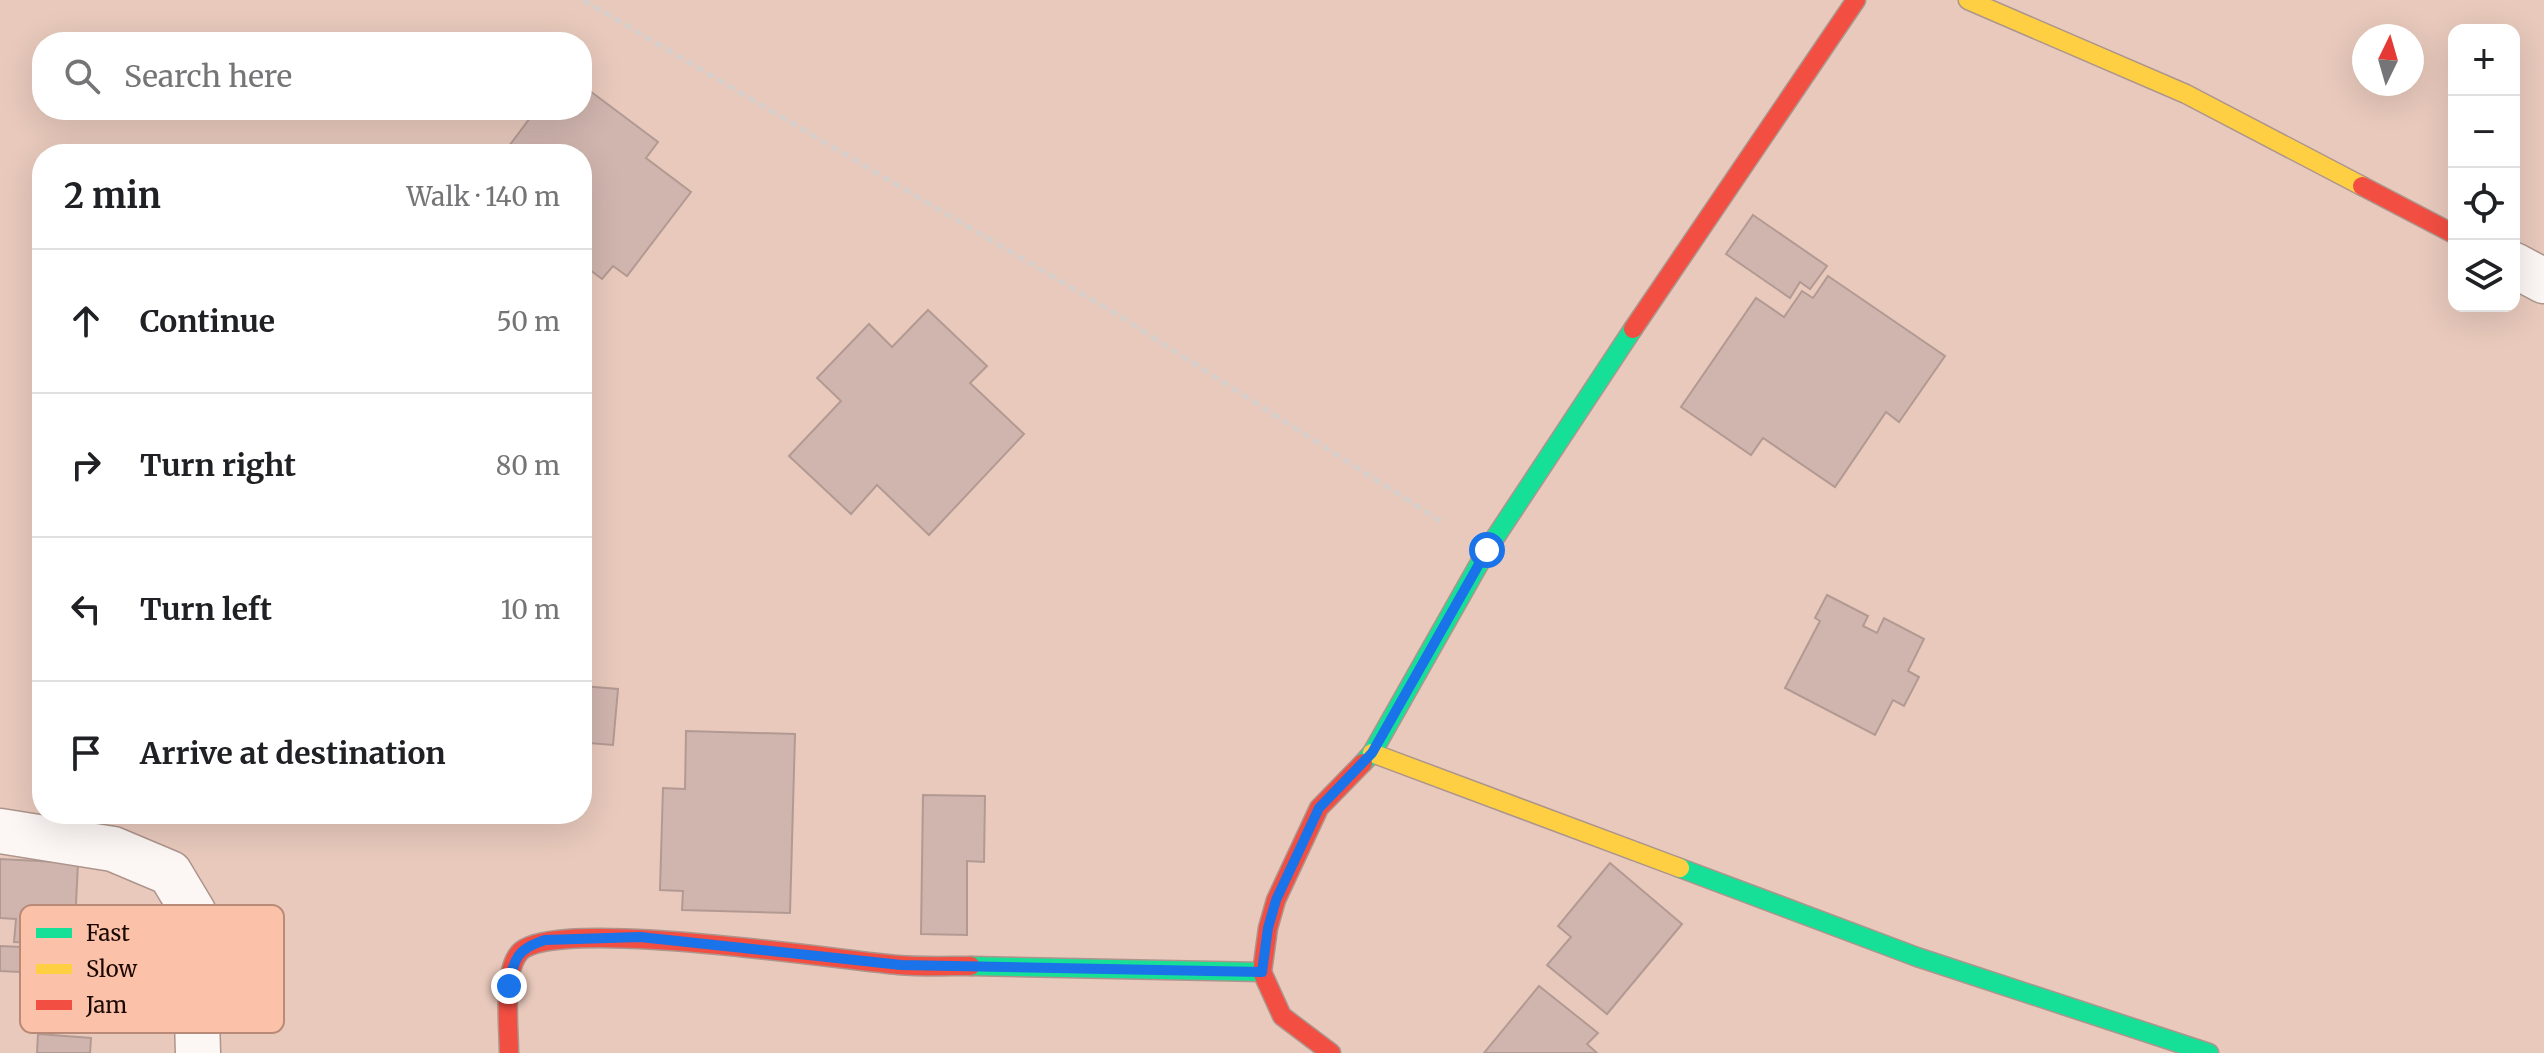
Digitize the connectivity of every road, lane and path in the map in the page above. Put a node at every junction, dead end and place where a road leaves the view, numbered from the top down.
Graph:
1 (583, 0) edge
2 (1856, 0) edge
3 (1968, 0) edge
4 (2448, 231) edge
5 (2520, 268) edge
6 (2544, 281) edge
7 (1487, 550) junction
8 (1372, 753) junction
9 (0, 831) edge
10 (189, 905) edge
11 (1262, 972) junction
12 (197, 1033) edge
13 (198, 1053) edge
14 (509, 1053) edge
15 (1331, 1053) edge
16 (2209, 1053) edge

1 - 7 path
2 - 7 street
3 - 4 street
5 - 6 street
7 - 8 street
8 - 11 street
8 - 16 street
9 - 10 street
11 - 14 street
11 - 15 street
12 - 13 street

